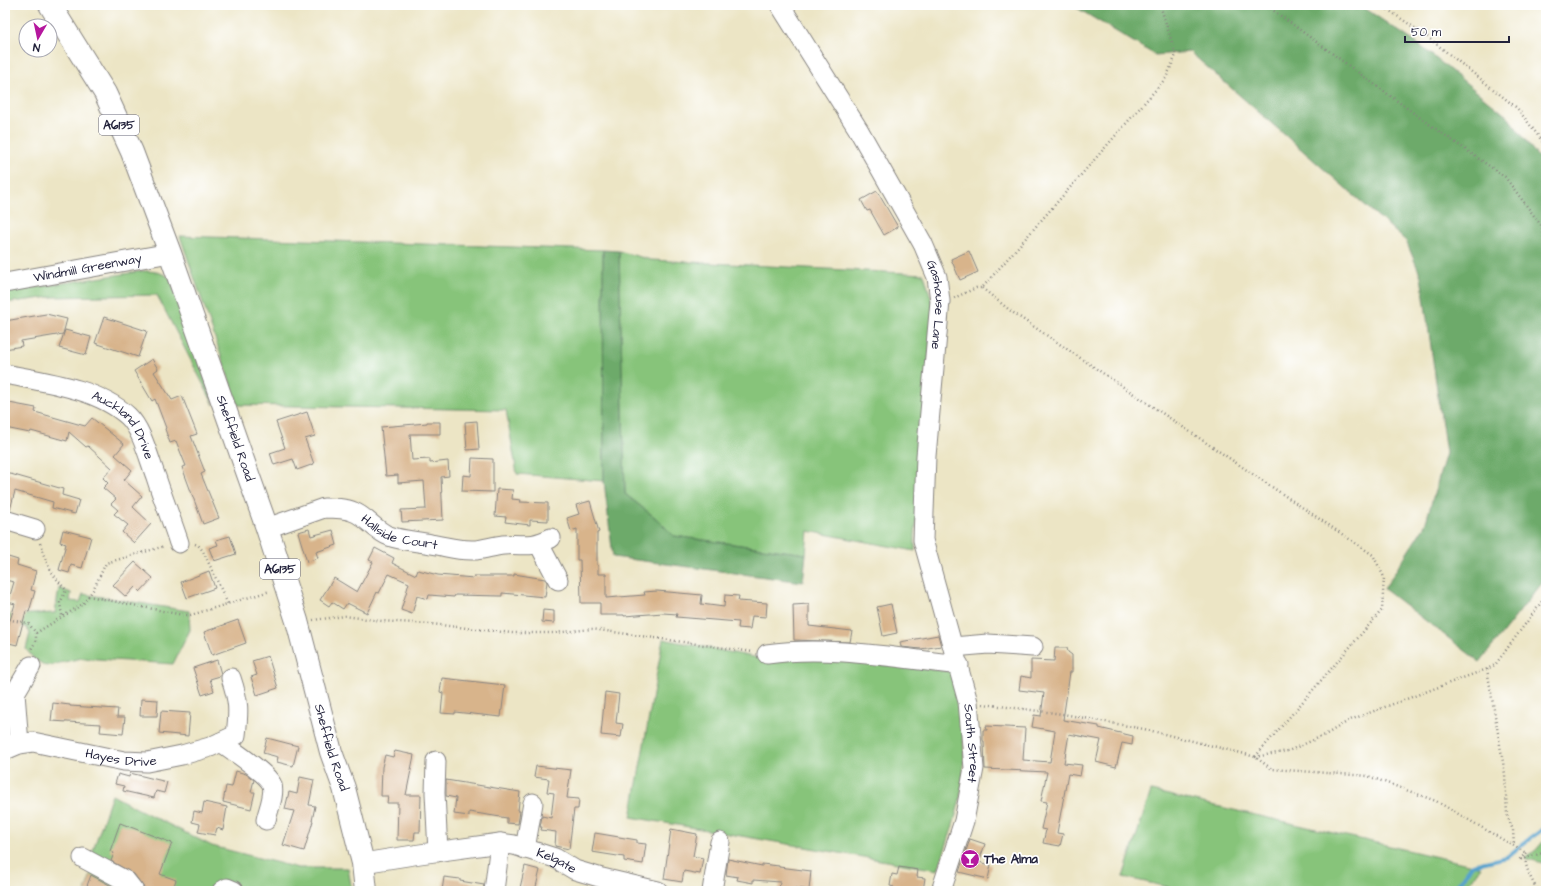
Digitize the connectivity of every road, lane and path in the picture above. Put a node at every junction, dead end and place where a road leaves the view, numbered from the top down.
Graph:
1 (50, 5) edge
2 (780, 5) edge
3 (1160, 5) edge
4 (1269, 5) edge
5 (1381, 5) edge
6 (1546, 146) edge
7 (1546, 244) edge
8 (170, 253) junction
9 (5, 283) edge
10 (982, 288) junction
11 (940, 301) junction
12 (5, 374) edge
13 (5, 520) edge
14 (266, 528) junction
15 (35, 529) joint
16 (179, 543) junction
17 (558, 580) dead end
18 (285, 586) junction
19 (88, 596) junction
20 (1546, 596) edge
21 (228, 604) junction
22 (62, 616) junction
23 (5, 619) edge
24 (297, 622) junction
25 (36, 633) junction
26 (954, 647) junction
27 (1033, 648) dead end
28 (767, 654) joint
29 (959, 665) junction
30 (31, 666) joint
31 (1487, 669) junction
32 (231, 678) dead end
33 (968, 702) junction
34 (229, 738) junction
35 (12, 747) edge
36 (1255, 758) junction
37 (436, 761) dead end
38 (533, 803) dead end
39 (266, 820) dead end
40 (720, 842) dead end
41 (500, 844) junction
42 (1514, 846) junction
43 (525, 849) junction
44 (438, 852) junction
45 (1546, 852) edge
46 (1526, 853) junction
47 (83, 858) dead end
48 (363, 863) junction
49 (134, 891) edge
50 (222, 891) edge
51 (234, 891) edge
52 (366, 891) edge
53 (494, 891) edge
54 (658, 891) edge
55 (712, 891) edge
56 (941, 891) edge
57 (1538, 891) edge

1 - 8 main road, Sheffield Road / A6135
2 - 11 street, Gashouse Lane
3 - 10 path
4 - 7 path
5 - 6 path
8 - 9 street, Windmill Greenway
8 - 14 main road, Sheffield Road / A6135
10 - 11 path
10 - 36 path
11 - 26 street, Gashouse Lane
12 - 16 street, Auckland Drive
13 - 15 street
14 - 17 street, Hallside Court
14 - 18 main road, Sheffield Road / A6135
15 - 22 path
16 - 19 path
16 - 21 path
18 - 21 path
18 - 24 main road, Sheffield Road / A6135
19 - 21 path
19 - 22 path
20 - 31 path
22 - 25 path
23 - 25 path
24 - 28 path
24 - 48 main road, Sheffield Road / A6135
25 - 30 path
26 - 27 street
26 - 29 street, Gashouse Lane
28 - 29 street
29 - 33 street, South Street
30 - 35 street
31 - 36 path
31 - 42 path
32 - 34 street
33 - 36 path
33 - 56 street, South Street
34 - 35 street, Hayes Drive
34 - 39 street
36 - 42 path
37 - 44 street
38 - 43 street
40 - 55 street
41 - 43 street, Kelgate
41 - 44 street, Kelgate
41 - 53 street
42 - 46 path
43 - 54 street, Kelgate
44 - 48 street, Kelgate
45 - 46 path
46 - 57 path
47 - 49 street
48 - 52 main road, Sheffield Road / A6135
50 - 51 street

